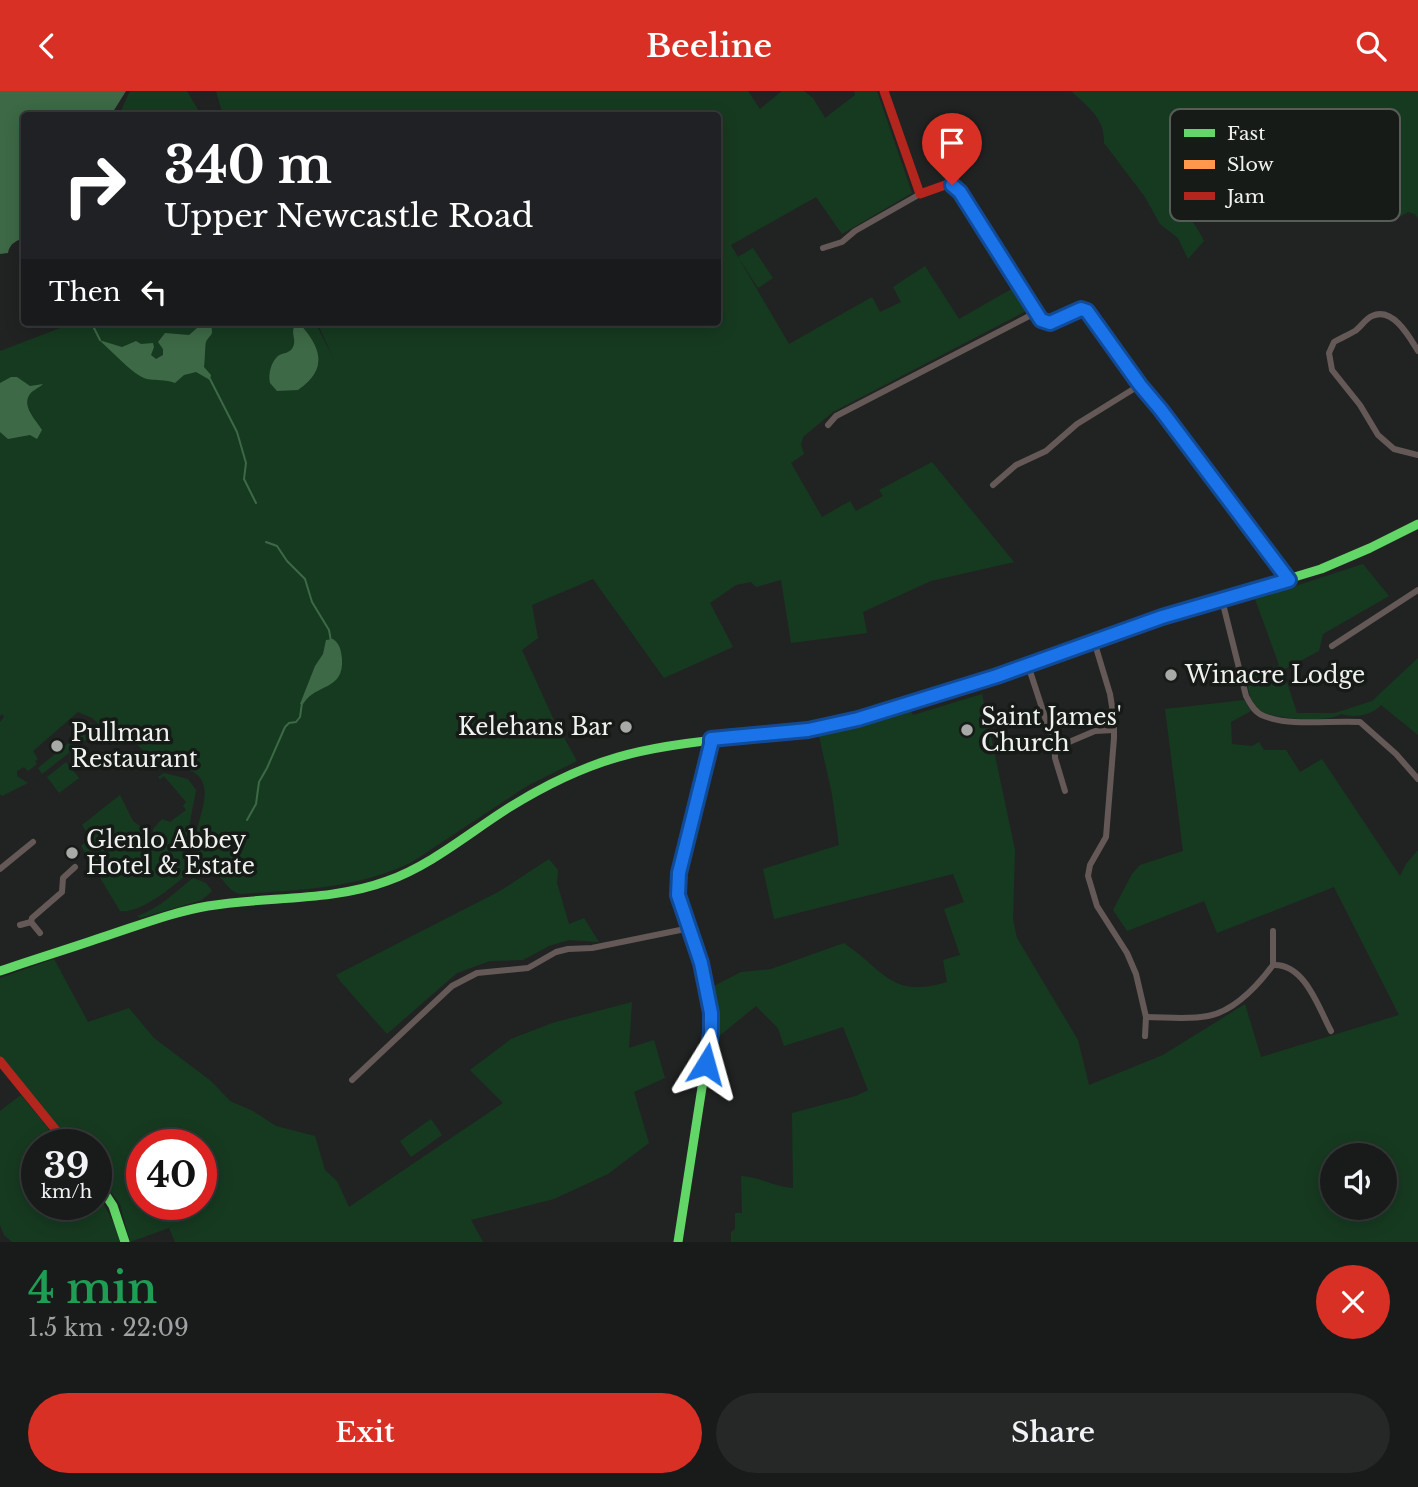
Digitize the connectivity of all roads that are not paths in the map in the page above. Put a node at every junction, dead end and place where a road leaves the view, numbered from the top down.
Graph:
1 (884, 91) edge
2 (920, 194) junction
3 (823, 248) dead end
4 (1035, 313) junction
5 (1418, 351) edge
6 (1140, 385) junction
7 (828, 425) dead end
8 (1418, 455) edge
9 (993, 485) dead end
10 (1418, 525) edge
11 (1289, 580) junction
12 (1418, 590) edge
13 (1222, 600) junction
14 (1094, 641) junction
15 (1332, 646) dead end
16 (1027, 665) junction
17 (1114, 730) junction
18 (711, 739) junction
19 (1055, 748) junction
20 (1418, 779) edge
21 (1065, 791) dead end
22 (33, 842) dead end
23 (75, 867) dead end
24 (0, 869) edge
25 (31, 922) junction
26 (20, 925) dead end
27 (690, 928) junction
28 (1273, 931) dead end
29 (40, 933) dead end
30 (1273, 965) junction
31 (0, 971) edge
32 (1146, 1017) junction
33 (1325, 1021) junction
34 (1316, 1025) dead end
35 (1331, 1031) dead end
36 (1144, 1036) dead end
37 (0, 1061) edge
38 (352, 1080) dead end
39 (55, 1129) edge
40 (112, 1204) edge
41 (125, 1242) edge
42 (678, 1242) edge

1 - 2 main road
2 - 3 street
2 - 4 main road
4 - 6 main road
4 - 7 street
5 - 8 street
6 - 9 street
6 - 11 main road
10 - 11 main road
11 - 13 main road
12 - 15 street
13 - 14 main road
13 - 20 street
14 - 16 main road
14 - 17 street
16 - 18 main road
16 - 19 street
17 - 19 street
17 - 32 street
18 - 27 main road
18 - 31 main road
19 - 21 street
22 - 24 street
23 - 25 street
25 - 26 street
25 - 29 street
27 - 38 street
27 - 42 main road
28 - 30 street
30 - 32 street
30 - 33 street
32 - 36 street
33 - 34 street
33 - 35 street
37 - 39 main road
40 - 41 main road

